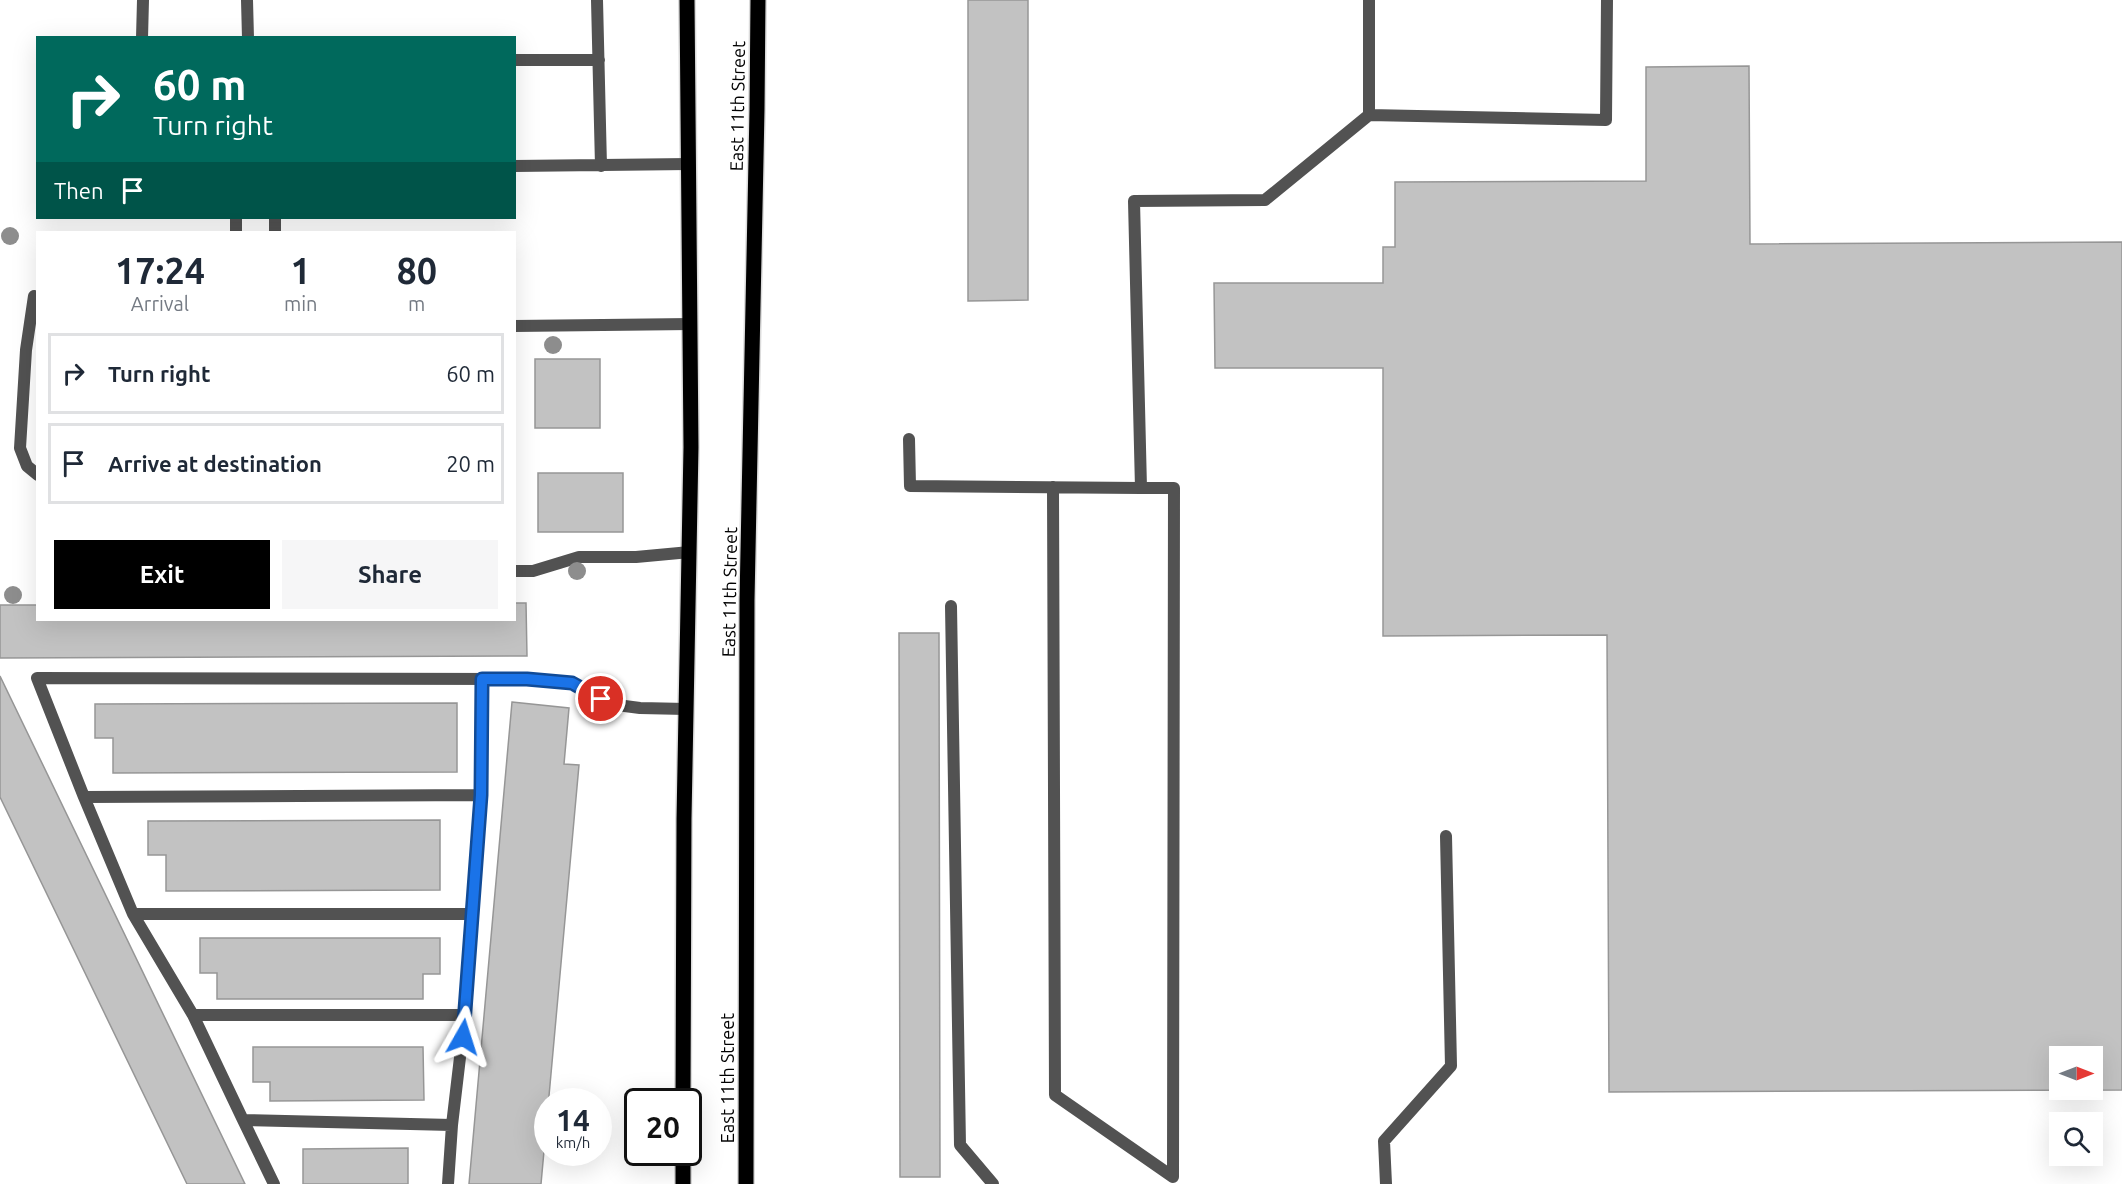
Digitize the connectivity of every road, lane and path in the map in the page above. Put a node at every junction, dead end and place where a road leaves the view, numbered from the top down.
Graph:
1 (143, 0) edge
2 (247, 0) edge
3 (597, 0) edge
4 (687, 0) edge
5 (758, 0) edge
6 (1369, 0) edge
7 (1607, 0) edge
8 (142, 36) edge
9 (248, 36) edge
10 (516, 60) edge
11 (599, 60) junction
12 (1369, 115) junction
13 (690, 164) junction
14 (516, 166) edge
15 (601, 166) junction
16 (34, 296) dead end
17 (691, 324) junction
18 (516, 326) edge
19 (909, 439) dead end
20 (36, 473) edge
21 (1053, 487) junction
22 (1142, 488) junction
23 (690, 552) junction
24 (516, 571) edge
25 (951, 606) dead end
26 (482, 679) junction
27 (686, 709) junction
28 (481, 795) junction
29 (84, 797) junction
30 (1446, 836) dead end
31 (133, 914) junction
32 (472, 914) junction
33 (193, 1015) junction
34 (465, 1015) junction
35 (683, 1088) edge
36 (243, 1120) junction
37 (452, 1125) junction
38 (683, 1166) edge
39 (1175, 1180) edge
40 (274, 1184) edge
41 (448, 1184) edge
42 (683, 1184) edge
43 (746, 1184) edge
44 (993, 1184) edge
45 (1386, 1184) edge

1 - 8 lane
2 - 9 lane
3 - 11 lane
4 - 13 main road
5 - 43 main road, East 11th Street
6 - 12 lane
7 - 12 lane
10 - 11 lane
11 - 15 lane
12 - 22 lane
13 - 15 lane
13 - 17 main road
14 - 15 lane
16 - 20 lane
17 - 18 lane
17 - 23 main road
19 - 21 lane
21 - 22 lane
21 - 39 lane
22 - 39 lane
23 - 24 lane
23 - 27 main road
25 - 44 lane
26 - 27 lane
26 - 28 lane
26 - 29 lane
27 - 35 main road
28 - 29 lane
28 - 32 lane
29 - 31 lane
30 - 45 lane
31 - 32 lane
31 - 33 lane
32 - 34 lane
33 - 34 lane
33 - 36 lane
34 - 37 lane
36 - 37 lane
36 - 40 lane
37 - 41 lane
38 - 42 main road

